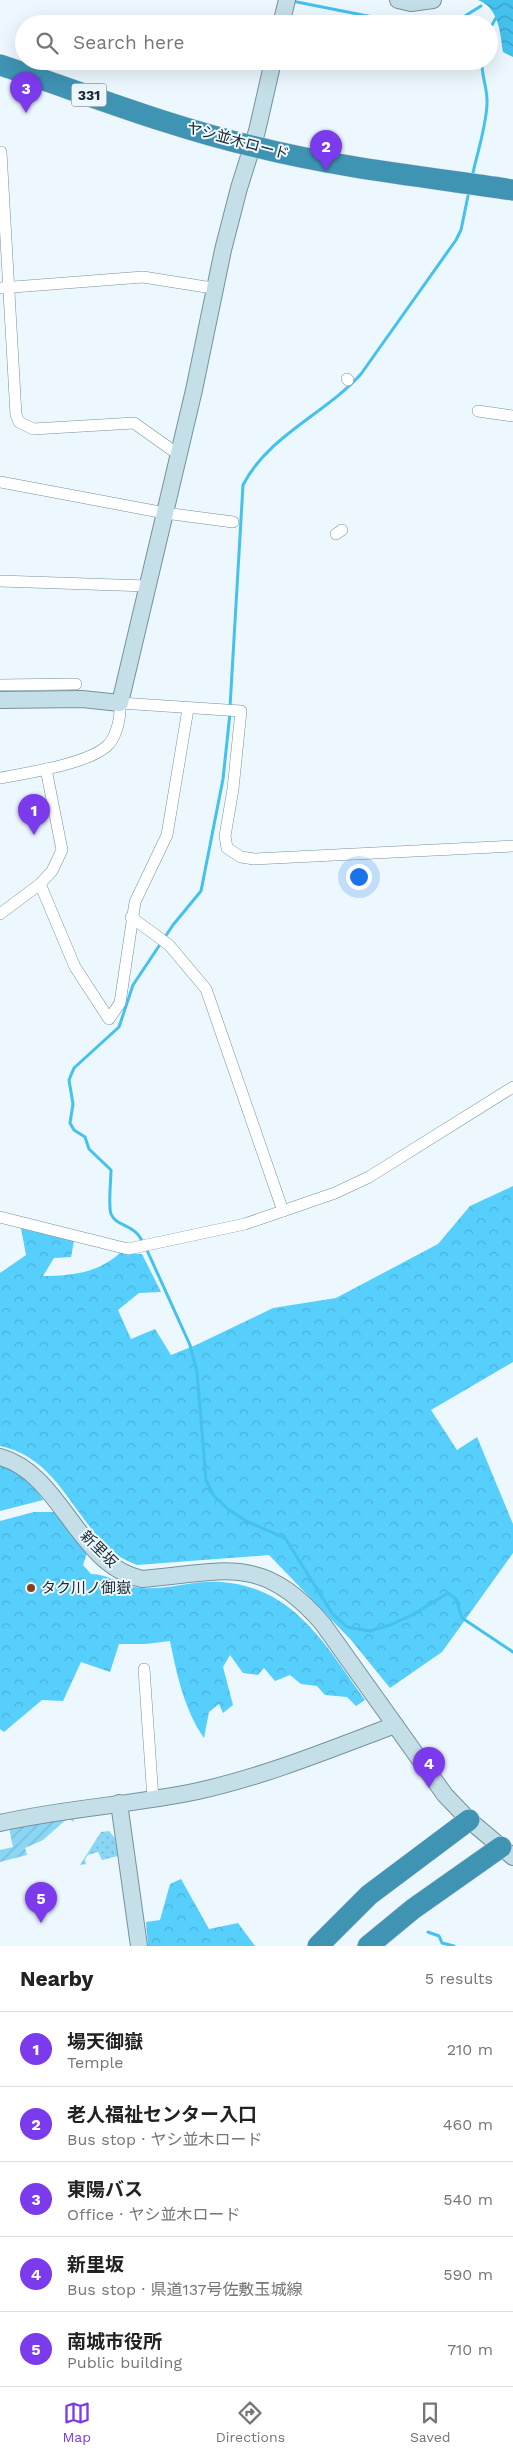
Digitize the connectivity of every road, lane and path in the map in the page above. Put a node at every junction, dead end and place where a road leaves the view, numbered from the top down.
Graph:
1 (286, 0) edge
2 (398, 0) edge
3 (433, 0) edge
4 (283, 15) edge
5 (0, 65) edge
6 (270, 70) edge
7 (253, 147) junction
8 (1, 152) edge
9 (513, 190) edge
10 (4, 287) edge
11 (215, 287) junction
12 (478, 411) dead end
13 (513, 416) edge
14 (179, 452) junction
15 (0, 482) edge
16 (165, 512) junction
17 (233, 522) dead end
18 (0, 581) edge
19 (147, 586) junction
20 (76, 684) dead end
21 (0, 685) edge
22 (0, 700) edge
23 (120, 703) junction
24 (188, 708) junction
25 (46, 769) junction
26 (0, 778) edge
27 (513, 846) edge
28 (40, 884) junction
29 (0, 914) edge
30 (131, 917) junction
31 (513, 1087) edge
32 (283, 1211) junction
33 (0, 1217) edge
34 (0, 1457) edge
35 (144, 1669) dead end
36 (395, 1724) junction
37 (153, 1798) junction
38 (119, 1803) junction
39 (468, 1820) junction
40 (0, 1823) edge
41 (507, 1852) edge
42 (139, 1946) edge
43 (318, 1946) edge
44 (368, 1946) edge

1 - 4 street
2 - 3 street
5 - 7 highway, ヤシ並木ロード / 331
6 - 7 street
7 - 9 highway, ヤシ並木ロード / 331
7 - 11 street
8 - 10 street
10 - 11 street
10 - 14 street
11 - 14 street
12 - 13 street
14 - 16 street
15 - 16 street
16 - 17 street
16 - 19 street
18 - 19 street
19 - 23 street
20 - 21 street
22 - 23 street
23 - 24 street
23 - 25 street
24 - 27 street
24 - 30 street
25 - 26 street
25 - 28 street
28 - 29 street
28 - 30 street
30 - 32 street
31 - 32 street
32 - 33 street
34 - 36 street, 新里坂
35 - 37 street
36 - 37 street
36 - 39 street, 新里坂
37 - 38 street
38 - 40 street
38 - 42 street
39 - 41 street, 新里坂
39 - 43 highway
41 - 44 highway

